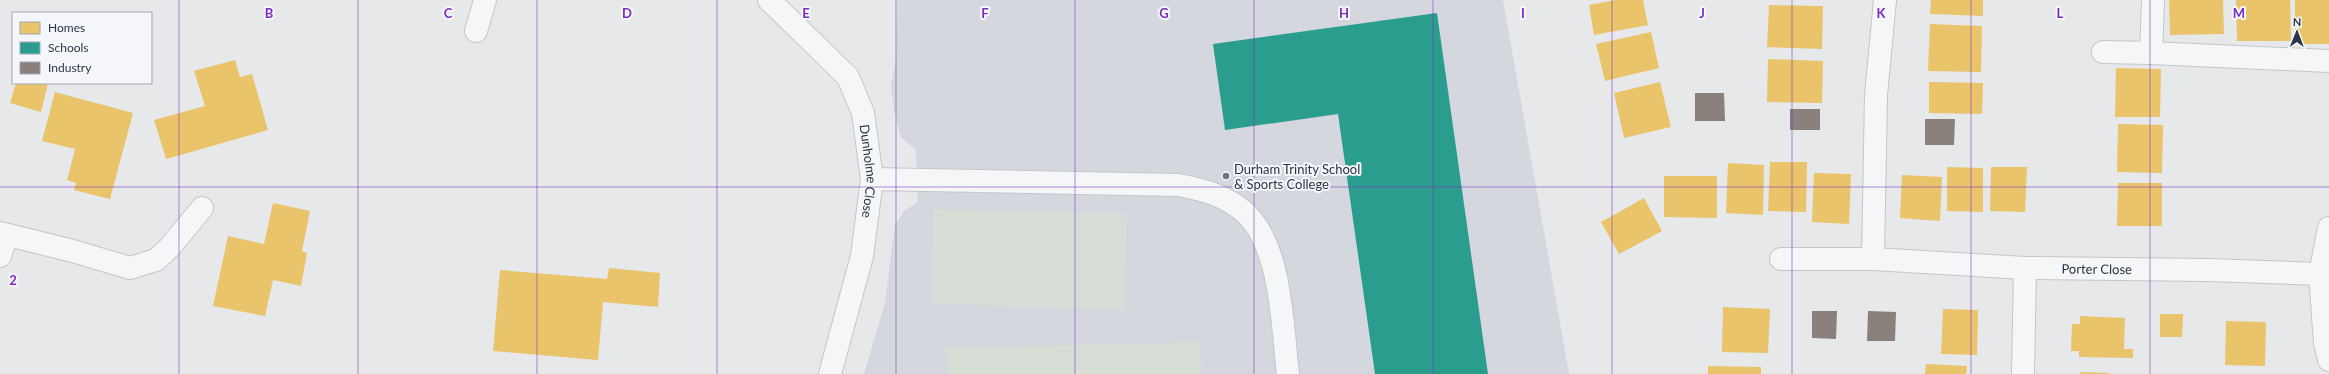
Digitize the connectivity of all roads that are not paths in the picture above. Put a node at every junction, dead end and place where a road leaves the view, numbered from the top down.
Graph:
1 (485, 0) edge
2 (769, 0) edge
3 (1885, 0) edge
4 (2153, 0) edge
5 (476, 32) dead end
6 (2104, 52) dead end
7 (2151, 53) junction
8 (2329, 61) edge
9 (872, 180) junction
10 (202, 208) dead end
11 (2329, 228) edge
12 (3, 234) edge
13 (0, 256) edge
14 (1781, 259) dead end
15 (1873, 259) junction
16 (2025, 268) junction
17 (2320, 274) junction
18 (2329, 360) edge
19 (830, 374) edge
20 (1288, 374) edge
21 (2023, 374) edge

1 - 5 street
2 - 9 street, Dunholme Close
3 - 15 street
4 - 7 street
6 - 7 street
7 - 8 street
9 - 19 street, Dunholme Close
9 - 20 street
10 - 12 street
11 - 17 street
12 - 13 street
14 - 15 street, Porter Close
15 - 16 street, Porter Close
16 - 17 street, Porter Close
16 - 21 street
17 - 18 street

